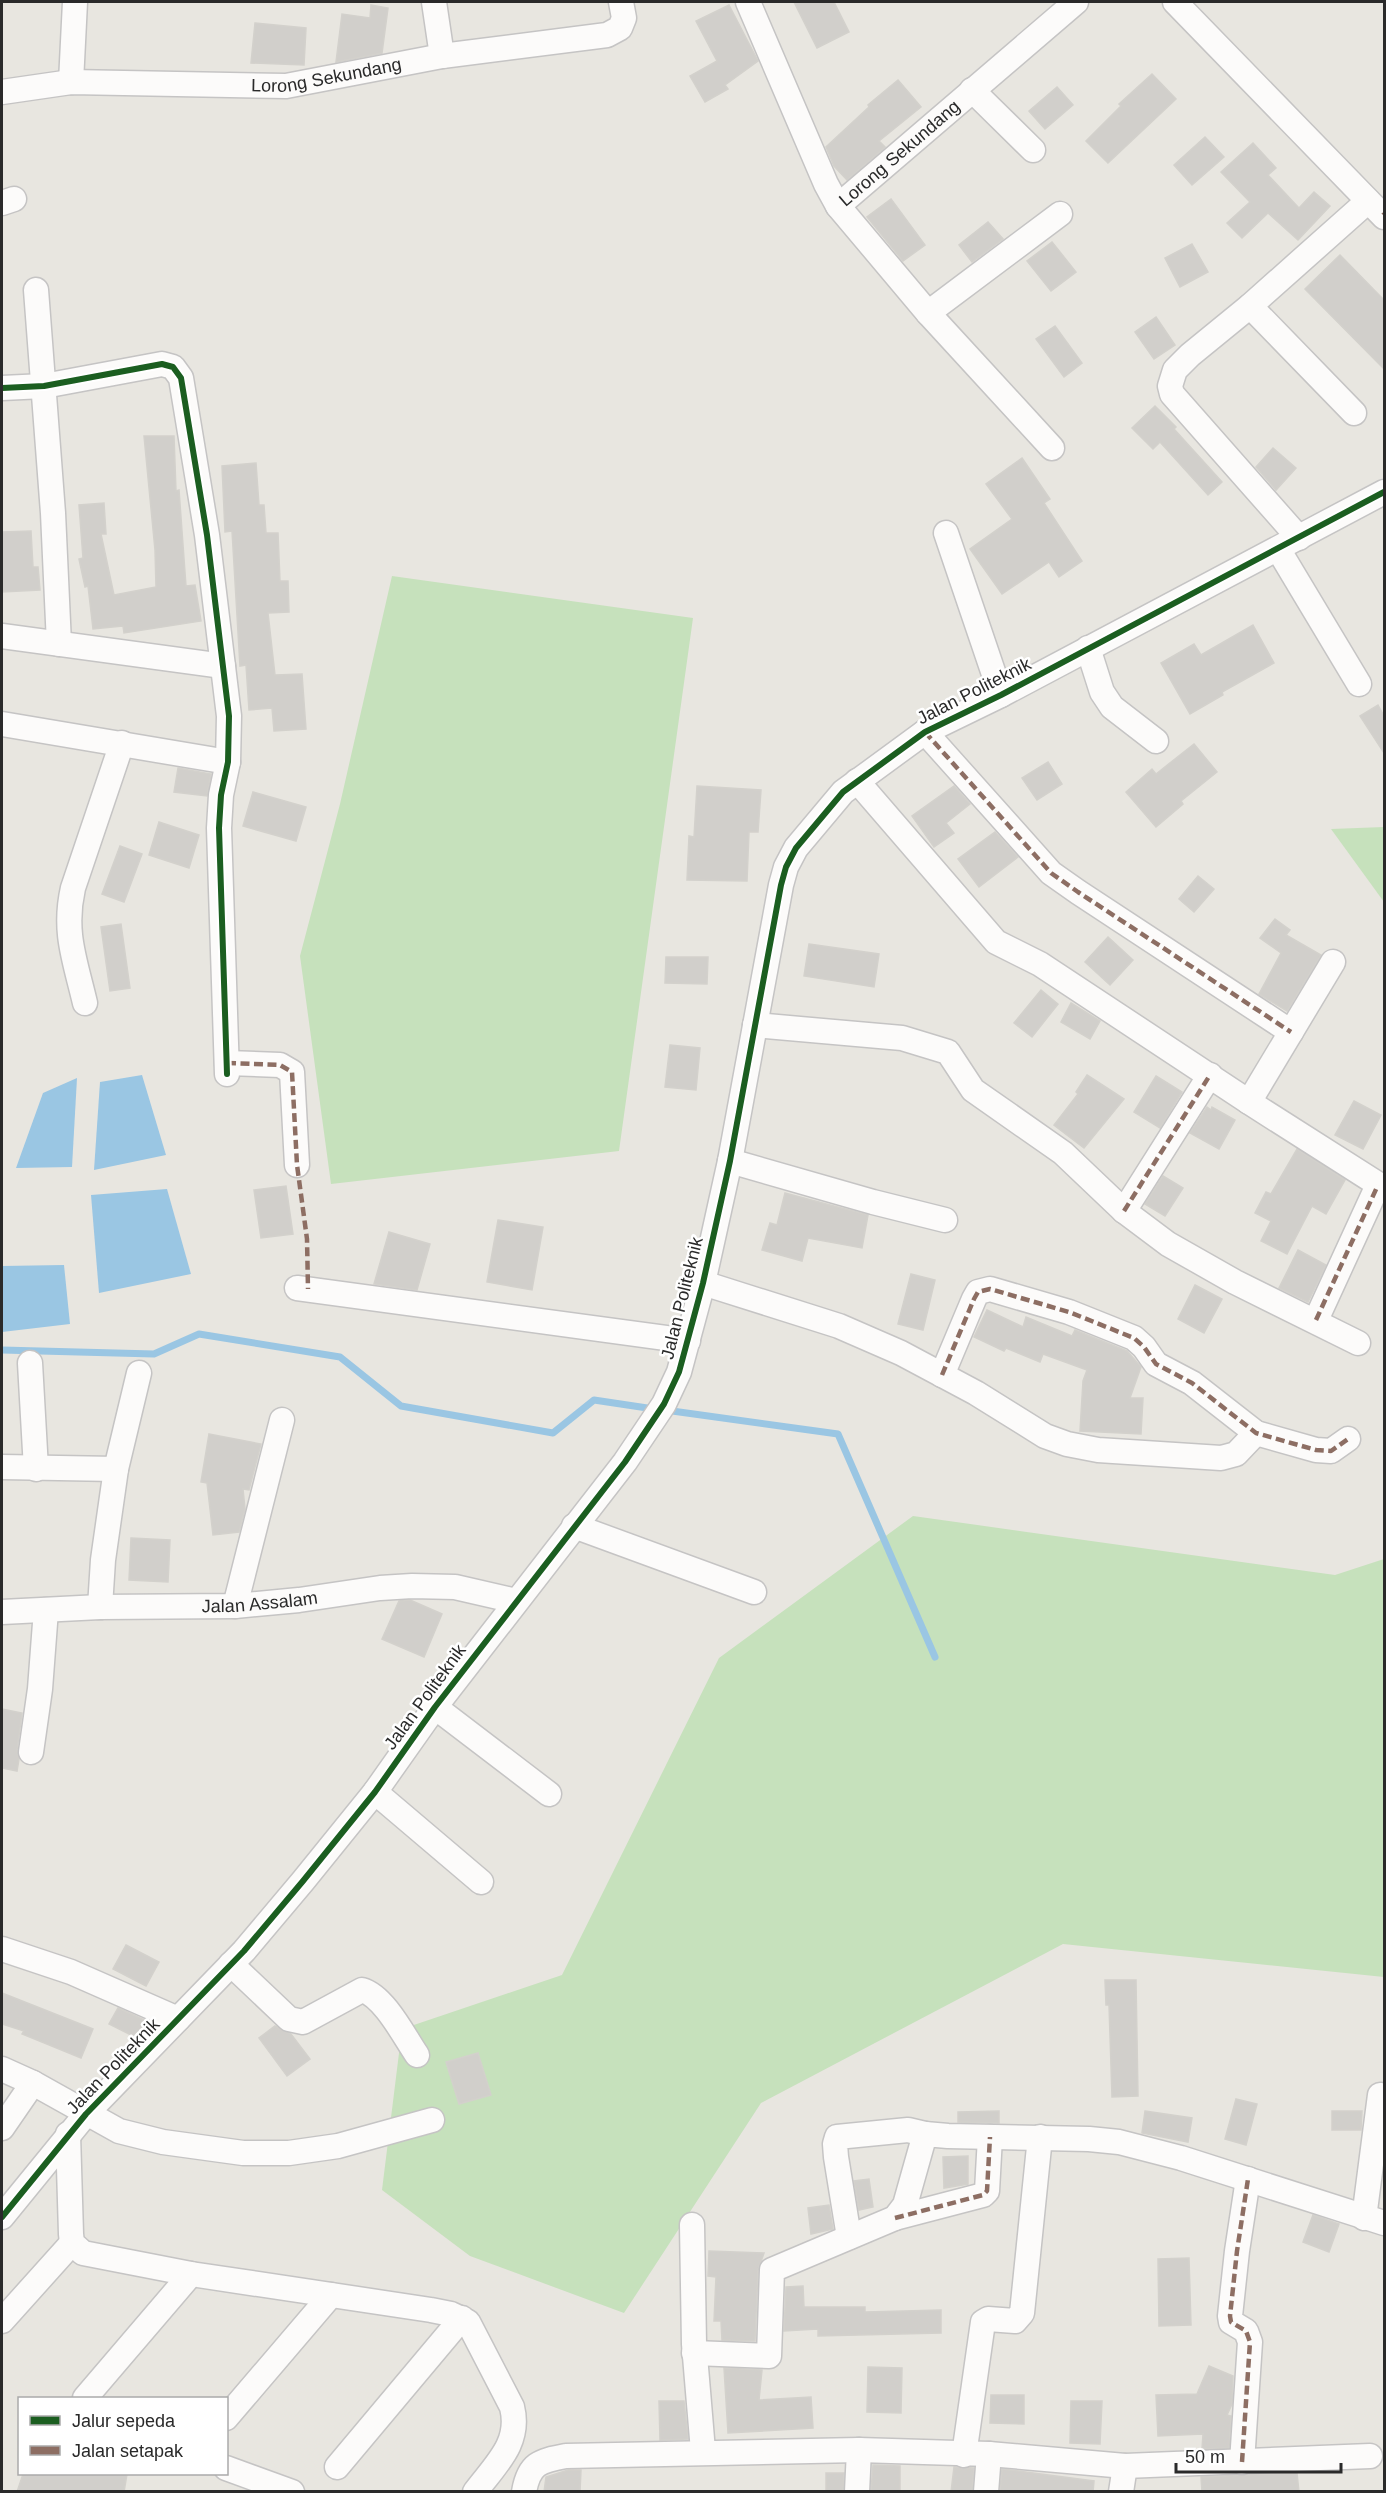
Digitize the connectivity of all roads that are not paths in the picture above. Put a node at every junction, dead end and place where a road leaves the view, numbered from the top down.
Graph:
1 (75, 2) edge
2 (434, 2) edge
3 (621, 2) edge
4 (748, 2) edge
5 (1076, 2) edge
6 (1176, 2) edge
7 (442, 56) junction
8 (70, 82) junction
9 (972, 90) junction
10 (2, 92) edge
11 (1034, 150) dead end
12 (838, 206) junction
13 (1380, 212) edge
14 (1060, 214) dead end
15 (36, 290) dead end
16 (1250, 306) junction
17 (928, 313) junction
18 (44, 386) junction
19 (2, 388) edge
20 (1354, 413) dead end
21 (1052, 448) dead end
22 (1384, 492) edge
23 (946, 533) dead end
24 (1288, 544) junction
25 (2, 636) edge
26 (60, 644) junction
27 (1088, 648) junction
28 (223, 666) junction
29 (1359, 684) dead end
30 (1001, 695) junction
31 (2, 724) edge
32 (925, 732) junction
33 (1156, 741) dead end
34 (122, 743) junction
35 (228, 762) junction
36 (857, 781) junction
37 (1333, 962) dead end
38 (85, 1003) dead end
39 (755, 1025) junction
40 (1291, 1032) junction
41 (1210, 1075) junction
42 (1249, 1102) junction
43 (730, 1161) junction
44 (297, 1165) dead end
45 (1381, 1186) edge
46 (1124, 1211) junction
47 (945, 1220) dead end
48 (703, 1283) junction
49 (297, 1288) dead end
50 (1316, 1320) junction
51 (688, 1341) junction
52 (1358, 1343) dead end
53 (30, 1363) dead end
54 (139, 1373) dead end
55 (942, 1375) junction
56 (282, 1420) dead end
57 (1256, 1433) junction
58 (1348, 1439) dead end
59 (2, 1467) edge
60 (36, 1469) junction
61 (116, 1469) junction
62 (574, 1527) junction
63 (754, 1592) dead end
64 (516, 1601) junction
65 (235, 1606) junction
66 (99, 1607) junction
67 (46, 1610) junction
68 (2, 1612) edge
69 (435, 1707) junction
70 (31, 1752) dead end
71 (375, 1792) junction
72 (549, 1794) dead end
73 (482, 1882) dead end
74 (2, 1949) edge
75 (231, 1965) junction
76 (178, 2019) junction
77 (417, 2055) dead end
78 (2, 2069) edge
79 (33, 2083) junction
80 (1380, 2095) dead end
81 (86, 2114) junction
82 (432, 2120) dead end
83 (2, 2128) edge
84 (68, 2134) junction
85 (925, 2134) junction
86 (990, 2137) junction
87 (1040, 2137) junction
88 (1248, 2179) junction
89 (2, 2217) edge
90 (895, 2218) junction
91 (1374, 2221) edge
92 (692, 2225) dead end
93 (849, 2237) junction
94 (72, 2243) junction
95 (191, 2274) junction
96 (331, 2295) junction
97 (462, 2318) junction
98 (2, 2321) edge
99 (694, 2353) junction
100 (86, 2397) edge
101 (228, 2416) edge
102 (859, 2450) junction
103 (703, 2451) junction
104 (989, 2454) junction
105 (964, 2455) junction
106 (1370, 2456) dead end
107 (1242, 2462) junction
108 (1125, 2466) junction
109 (338, 2467) dead end
110 (228, 2469) edge
111 (292, 2492) edge
112 (475, 2492) edge
113 (524, 2492) edge
114 (857, 2492) edge
115 (986, 2492) edge
116 (1121, 2492) edge

1 - 8 street
2 - 7 street
3 - 7 street, Lorong Sekundang
4 - 12 street, Lorong Sekundang
5 - 9 street, Lorong Sekundang
6 - 13 street
7 - 8 street, Lorong Sekundang
8 - 10 street, Lorong Sekundang
9 - 11 street
9 - 12 street, Lorong Sekundang
12 - 17 street
13 - 16 street
14 - 17 street
15 - 18 street
16 - 20 street
16 - 24 street
17 - 21 street
18 - 19 street
18 - 26 street
18 - 28 street
22 - 24 street, Jalan Politeknik
23 - 30 street
24 - 27 street, Jalan Politeknik
24 - 29 street
25 - 26 street
26 - 28 street
27 - 30 street, Jalan Politeknik
27 - 33 street
28 - 35 street
30 - 32 street, Jalan Politeknik
31 - 34 street
32 - 36 street, Jalan Politeknik
32 - 40 street
34 - 35 street
34 - 38 street
35 - 44 street
36 - 39 street, Jalan Politeknik
36 - 41 street
37 - 40 street
39 - 43 street, Jalan Politeknik
39 - 46 street
40 - 42 street
41 - 42 street
41 - 46 street
42 - 45 street
43 - 47 street
43 - 48 street, Jalan Politeknik
45 - 50 street
46 - 50 street
48 - 51 street, Jalan Politeknik
48 - 55 street
49 - 51 street
50 - 52 street
51 - 62 street, Jalan Politeknik
53 - 60 street
54 - 61 street
55 - 57 street
55 - 57 street
56 - 65 street
57 - 58 street
59 - 60 street
60 - 61 street
61 - 66 street
62 - 63 street
62 - 64 street, Jalan Politeknik
64 - 65 street, Jalan Assalam
64 - 69 street, Jalan Politeknik
65 - 66 street, Jalan Assalam
66 - 67 street, Jalan Assalam
67 - 68 street, Jalan Assalam
67 - 70 street
69 - 71 street, Jalan Politeknik
69 - 72 street
71 - 73 street
71 - 75 street, Jalan Politeknik
74 - 76 street
75 - 76 street, Jalan Politeknik
75 - 77 street
76 - 81 street, Jalan Politeknik
78 - 79 street
79 - 81 street
79 - 83 street
80 - 91 street
81 - 82 street
81 - 84 street, Jalan Politeknik
84 - 89 street, Jalan Politeknik
84 - 94 street
85 - 86 street
85 - 90 street
85 - 93 street
86 - 87 street
86 - 90 street
87 - 88 street
87 - 105 street
88 - 91 street
88 - 107 street
90 - 93 street
92 - 99 street
93 - 99 street
94 - 95 street
94 - 98 street
95 - 96 street
95 - 100 street
96 - 97 street
96 - 101 street
97 - 109 street
97 - 112 street
99 - 103 street
102 - 103 street
102 - 105 street
102 - 114 street
103 - 113 street
104 - 105 street
104 - 108 street
104 - 115 street
106 - 107 street
107 - 108 street
108 - 116 street
110 - 111 street

